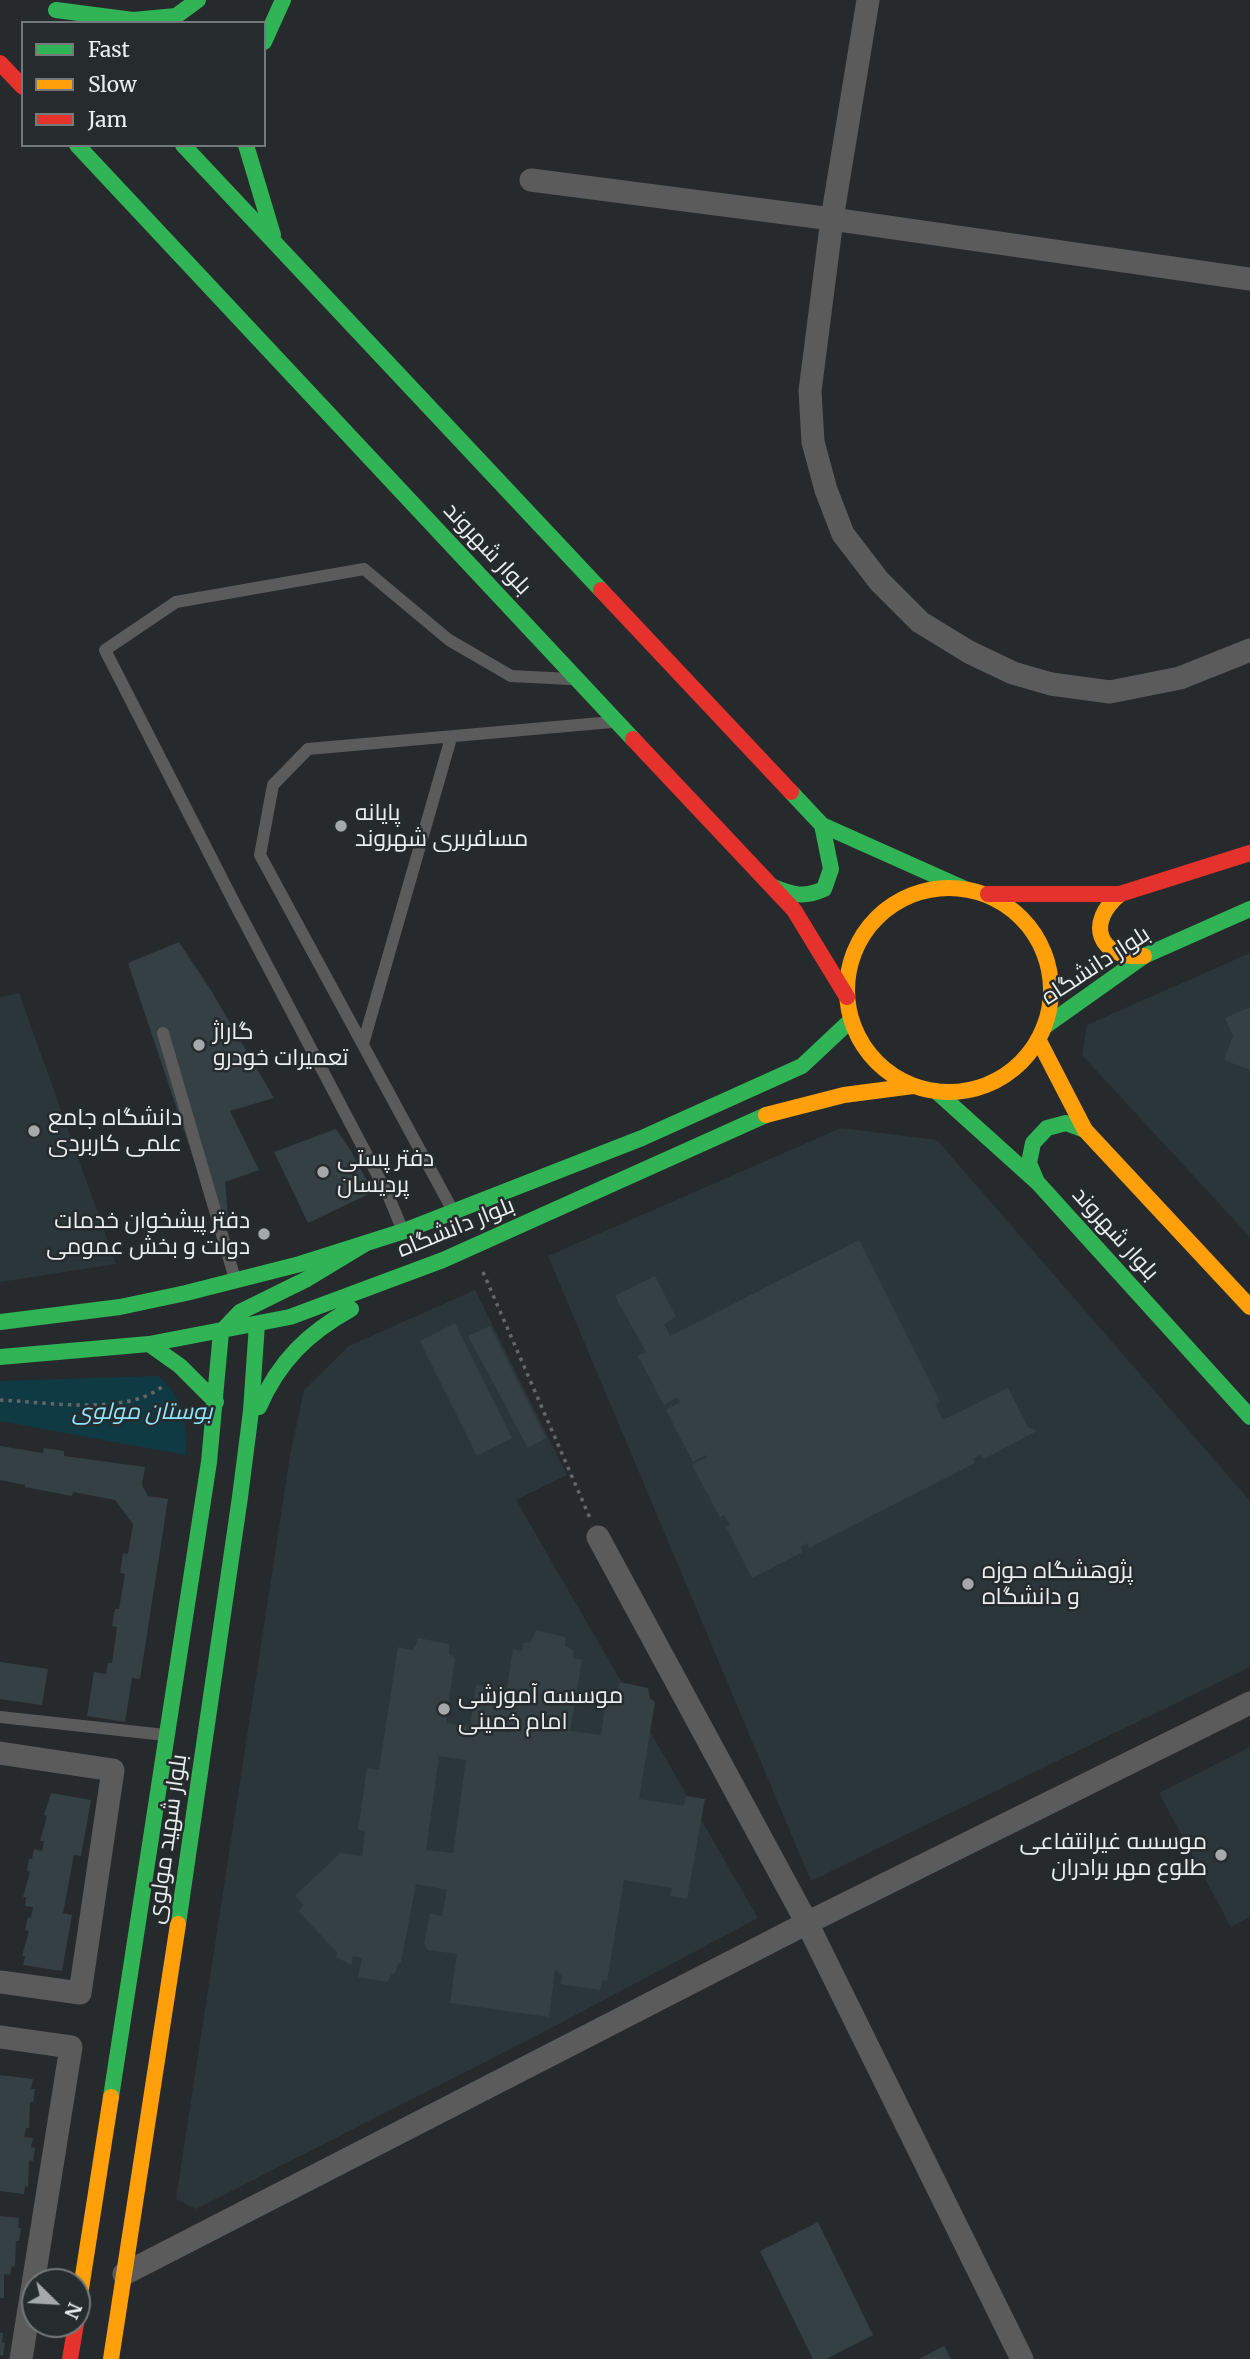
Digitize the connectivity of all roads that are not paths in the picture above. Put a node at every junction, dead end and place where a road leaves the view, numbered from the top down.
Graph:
1 (198, 0) edge
2 (208, 0) edge
3 (283, 0) edge
4 (868, 0) edge
5 (51, 5) edge
6 (66, 21) edge
7 (194, 21) edge
8 (266, 39) edge
9 (0, 63) edge
10 (21, 85) edge
11 (80, 147) edge
12 (185, 147) edge
13 (247, 147) edge
14 (531, 180) dead end
15 (832, 219) junction
16 (276, 244) junction
17 (1250, 279) edge
18 (1250, 650) edge
19 (578, 679) junction
20 (617, 721) junction
21 (452, 738) junction
22 (822, 825) junction
23 (1250, 853) edge
24 (773, 887) junction
25 (963, 888) junction
26 (988, 894) junction
27 (1120, 894) junction
28 (1250, 909) edge
29 (1143, 956) junction
30 (847, 997) junction
31 (852, 1020) junction
32 (163, 1033) dead end
33 (1041, 1033) junction
34 (363, 1044) junction
35 (913, 1086) junction
36 (936, 1091) junction
37 (1086, 1130) junction
38 (1037, 1182) junction
39 (454, 1212) junction
40 (404, 1231) junction
41 (365, 1244) junction
42 (443, 1260) junction
43 (235, 1280) junction
44 (120, 1307) junction
45 (1250, 1307) edge
46 (221, 1309) dead end
47 (178, 1311) dead end
48 (240, 1312) junction
49 (0, 1322) edge
50 (257, 1324) junction
51 (221, 1332) junction
52 (149, 1343) junction
53 (0, 1357) edge
54 (255, 1377) junction
55 (218, 1382) junction
56 (216, 1402) junction
57 (1250, 1417) edge
58 (250, 1421) junction
59 (598, 1537) road end
60 (1250, 1703) edge
61 (0, 1717) edge
62 (166, 1735) junction
63 (0, 1753) edge
64 (807, 1923) junction
65 (0, 1982) edge
66 (0, 2037) edge
67 (84, 2268) edge
68 (124, 2273) junction
69 (74, 2338) edge
70 (21, 2359) edge
71 (71, 2359) edge
72 (111, 2359) edge
73 (1022, 2359) edge

1 - 5 main road
2 - 7 main road
3 - 8 main road
4 - 15 street
5 - 6 main road
9 - 10 main road
11 - 19 main road, بلوار شهروند
12 - 16 main road
13 - 16 main road
14 - 15 street
15 - 17 street
15 - 18 street
16 - 22 main road
19 - 20 main road, بلوار شهروند
19 - 40 lane
20 - 21 lane
20 - 24 main road, بلوار شهروند
21 - 34 lane
21 - 34 lane
22 - 24 main road
22 - 25 main road
23 - 27 main road, بلوار دانشگاه
24 - 30 main road, بلوار شهروند
25 - 26 main road
25 - 30 main road
26 - 27 main road, بلوار دانشگاه
26 - 33 main road
27 - 29 main road
28 - 29 main road, بلوار دانشگاه
29 - 33 main road, بلوار دانشگاه
30 - 31 main road
31 - 35 main road
31 - 39 main road, بلوار دانشگاه
32 - 43 lane
33 - 36 main road
33 - 37 main road
34 - 39 lane
35 - 36 main road
35 - 42 main road, بلوار دانشگاه
36 - 38 main road, بلوار شهروند
37 - 38 main road
37 - 45 main road
38 - 57 main road, بلوار شهروند
39 - 40 main road, بلوار دانشگاه
40 - 41 main road, بلوار دانشگاه
41 - 43 main road, بلوار دانشگاه
41 - 48 main road
42 - 50 main road, بلوار دانشگاه
42 - 58 main road
43 - 44 main road, بلوار دانشگاه
44 - 47 main road
44 - 49 main road, بلوار دانشگاه
46 - 48 main road
48 - 50 main road
48 - 51 main road
50 - 51 main road, بلوار دانشگاه
50 - 54 main road, بلوار شهید مولوی
51 - 52 main road, بلوار دانشگاه
51 - 55 main road, بلوار شهید مولوی
52 - 53 main road, بلوار دانشگاه
52 - 56 main road
54 - 55 main road
54 - 58 main road, بلوار شهید مولوی
55 - 56 main road, بلوار شهید مولوی
56 - 62 main road, بلوار شهید مولوی
58 - 68 main road, بلوار شهید مولوی
59 - 64 street
60 - 64 street
61 - 62 lane
62 - 67 main road, بلوار شهید مولوی
63 - 65 street
64 - 68 street
64 - 73 street
66 - 70 street
68 - 72 main road, بلوار شهید مولوی
69 - 71 main road

